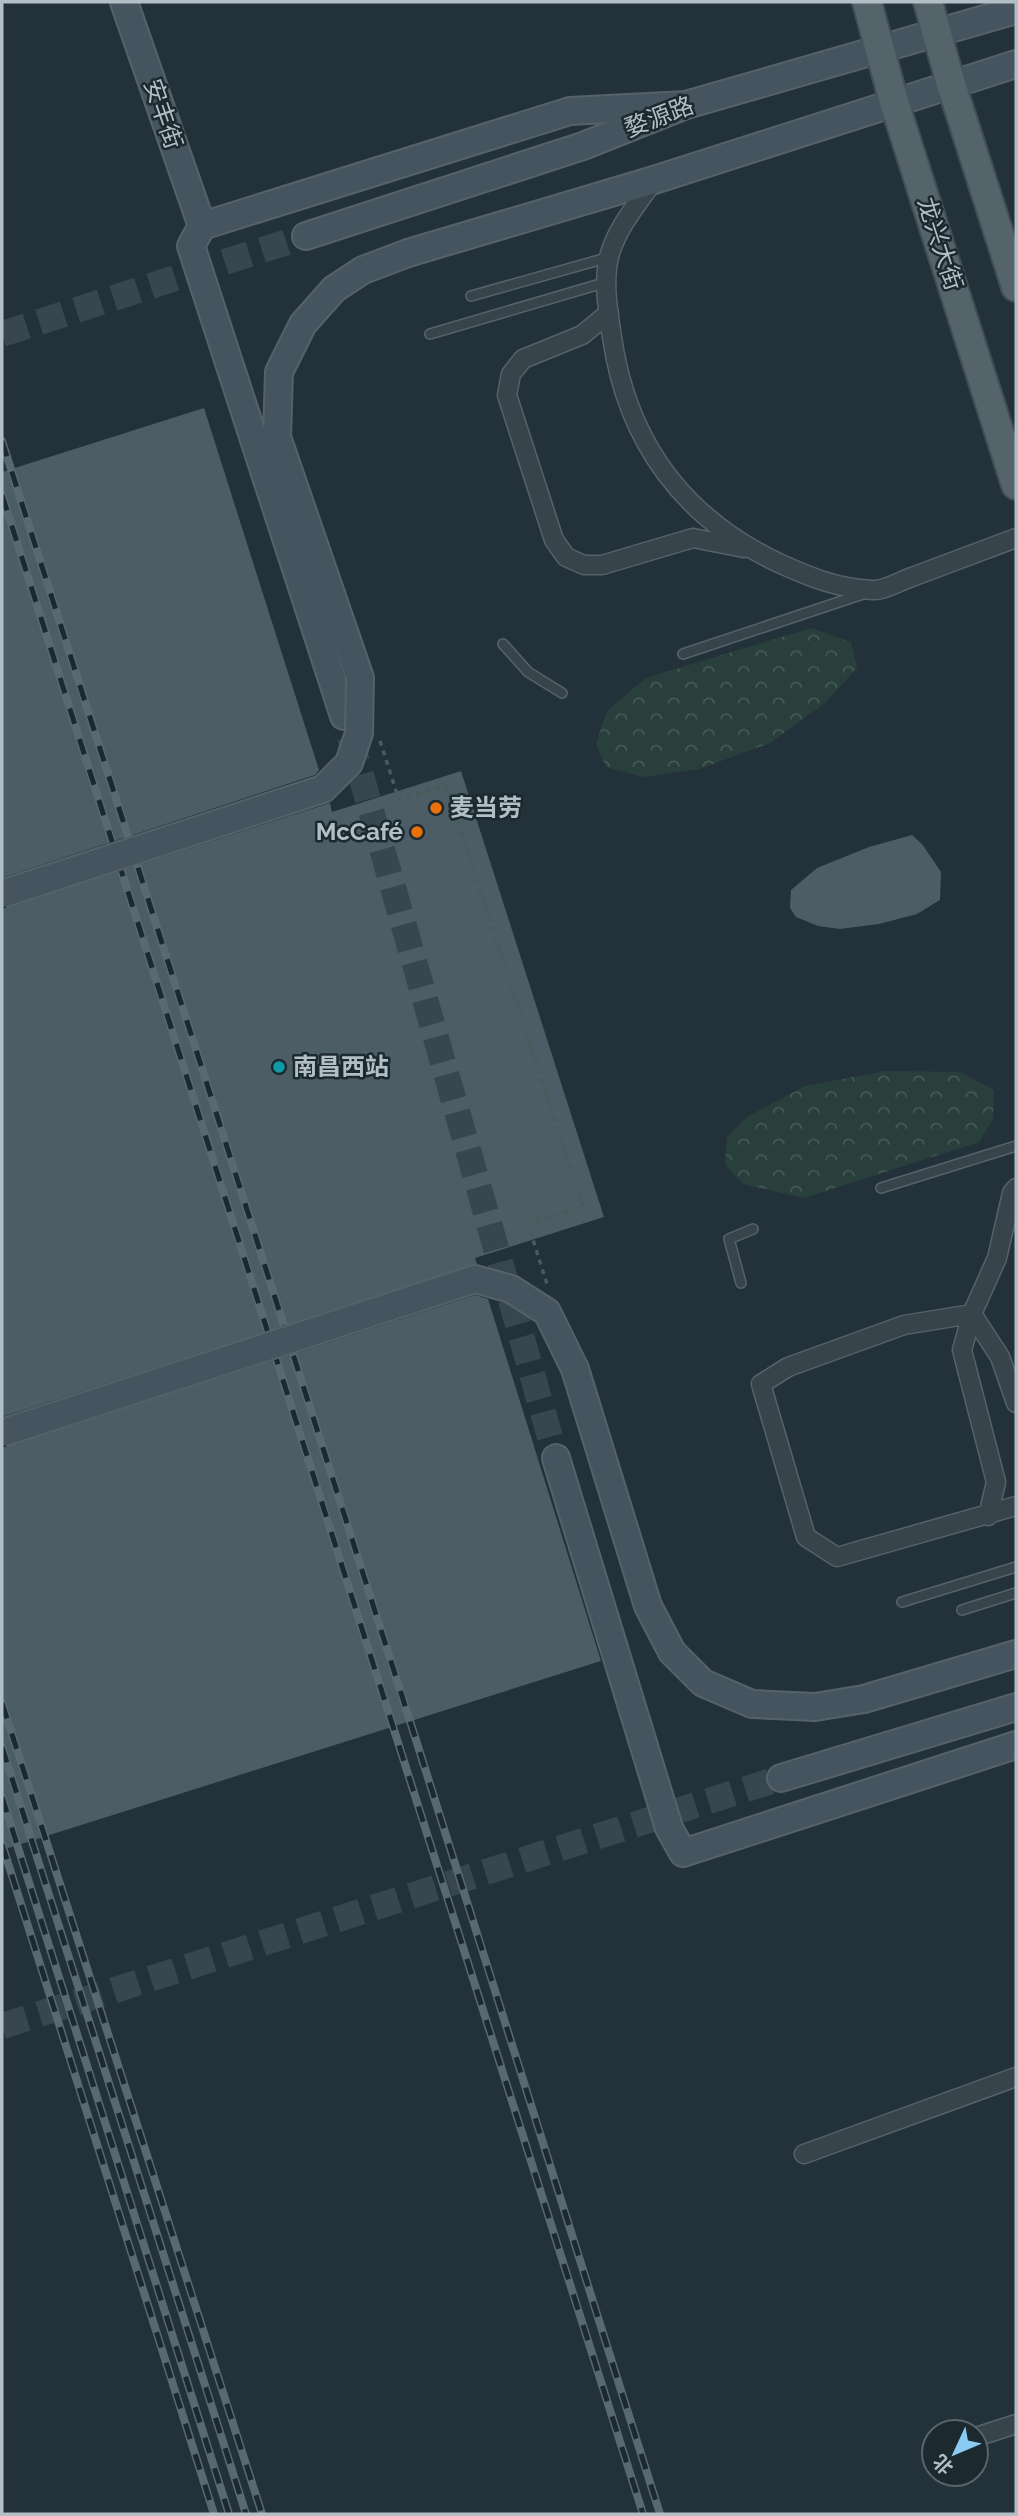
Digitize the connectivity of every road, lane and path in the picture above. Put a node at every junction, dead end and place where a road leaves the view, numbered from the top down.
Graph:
1 (124, 2) edge
2 (867, 2) edge
3 (928, 2) edge
4 (1016, 10) edge
5 (937, 33) junction
6 (880, 49) junction
7 (1016, 64) edge
8 (951, 84) junction
9 (894, 102) junction
10 (686, 105) junction
11 (654, 180) junction
12 (202, 226) junction
13 (306, 236) tunnel mouth
14 (610, 257) junction
15 (607, 282) junction
16 (1016, 287) edge
17 (471, 296) dead end
18 (609, 313) junction
19 (430, 334) dead end
20 (1016, 485) edge
21 (1016, 538) edge
22 (750, 550) junction
23 (875, 590) junction
24 (503, 644) dead end
25 (683, 654) dead end
26 (562, 693) dead end
27 (344, 716) tunnel mouth
28 (380, 739) dead end
29 (2, 894) edge
30 (1016, 1146) edge
31 (881, 1188) dead end
32 (1016, 1188) edge
33 (753, 1229) dead end
34 (741, 1283) dead end
35 (549, 1290) dead end
36 (972, 1314) junction
37 (1016, 1402) edge
38 (2, 1433) edge
39 (556, 1458) tunnel mouth
40 (1016, 1506) edge
41 (988, 1516) junction
42 (1016, 1567) edge
43 (1016, 1593) edge
44 (902, 1602) dead end
45 (962, 1610) dead end
46 (1016, 1654) edge
47 (1016, 1707) edge
48 (1016, 1745) edge
49 (781, 1778) tunnel mouth
50 (1016, 2077) edge
51 (804, 2154) dead end
52 (1016, 2424) edge
53 (990, 2432) edge

1 - 12 street, 安丰街
2 - 6 main road, 龙兴大街
3 - 5 main road
4 - 5 street, 婺源路
5 - 6 street, 婺源路
5 - 8 main road
6 - 9 main road, 龙兴大街
6 - 10 street, 婺源路
7 - 8 street
8 - 9 street
8 - 16 main road
9 - 11 street
9 - 20 main road, 龙兴大街
10 - 12 street
10 - 13 street, 婺源路
11 - 14 street
11 - 29 street, bridge
12 - 27 street
14 - 15 street
14 - 17 lane
15 - 18 street
15 - 19 lane
18 - 22 street
18 - 22 street
21 - 23 street
22 - 23 street
23 - 25 lane
24 - 26 lane
28 - 35 path
30 - 31 lane
32 - 36 street
33 - 34 lane
36 - 37 street
36 - 41 street
36 - 41 street
38 - 46 street, bridge
39 - 48 street
40 - 41 street
42 - 44 lane
43 - 45 lane
47 - 49 street
50 - 51 street
52 - 53 street

